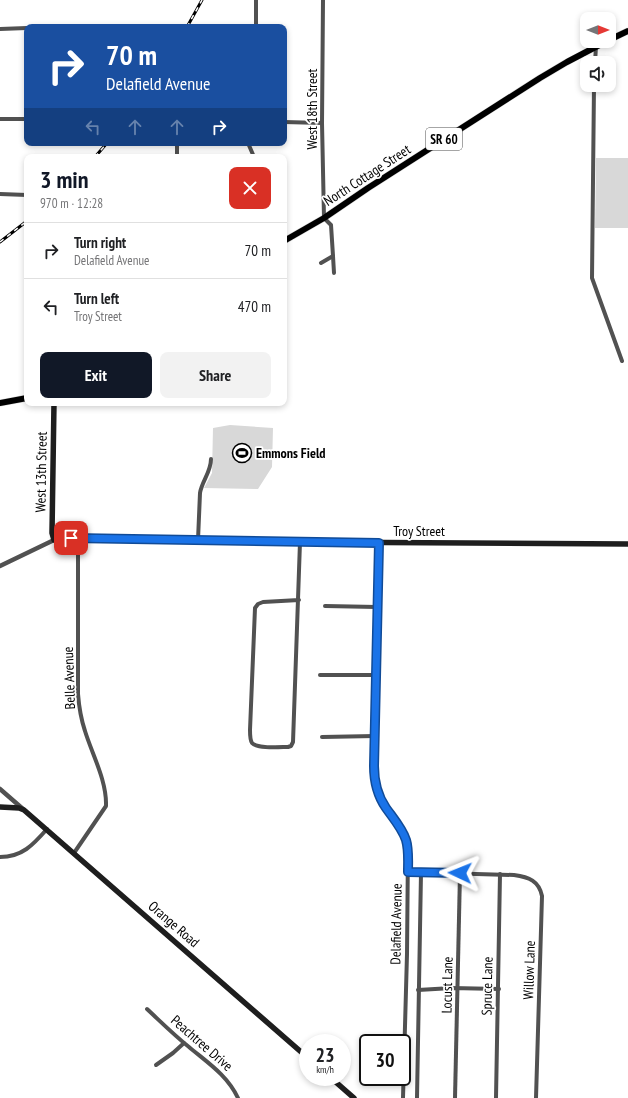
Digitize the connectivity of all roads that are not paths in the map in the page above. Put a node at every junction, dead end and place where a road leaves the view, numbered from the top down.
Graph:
1 (256, 0) edge
2 (323, 0) edge
3 (256, 24) edge
4 (24, 28) edge
5 (0, 29) edge
6 (628, 31) edge
7 (616, 37) edge
8 (592, 48) edge
9 (594, 92) edge
10 (0, 119) edge
11 (24, 119) edge
12 (287, 122) edge
13 (322, 123) junction
14 (0, 194) edge
15 (24, 195) edge
16 (324, 218) junction
17 (287, 240) edge
18 (333, 256) junction
19 (321, 263) dead end
20 (334, 273) dead end
21 (622, 361) dead end
22 (24, 399) edge
23 (0, 403) edge
24 (54, 406) edge
25 (211, 459) dead end
26 (78, 538) junction
27 (54, 540) junction
28 (198, 540) junction
29 (300, 542) junction
30 (379, 543) junction
31 (628, 544) edge
32 (0, 566) edge
33 (299, 600) junction
34 (326, 606) dead end
35 (377, 607) junction
36 (320, 675) dead end
37 (376, 675) junction
38 (375, 736) junction
39 (322, 737) dead end
40 (0, 789) edge
41 (0, 807) edge
42 (21, 809) junction
43 (46, 829) junction
44 (74, 853) junction
45 (0, 858) edge
46 (408, 872) junction
47 (421, 873) junction
48 (460, 873) junction
49 (500, 874) junction
50 (458, 988) junction
51 (499, 989) junction
52 (418, 990) junction
53 (147, 1010) dead end
54 (184, 1043) junction
55 (299, 1050) edge
56 (156, 1064) dead end
57 (340, 1086) edge
58 (238, 1098) edge
59 (354, 1098) edge
60 (403, 1098) edge
61 (417, 1098) edge
62 (455, 1098) edge
63 (496, 1098) edge
64 (536, 1098) edge

1 - 3 street
2 - 13 street, West 18th Street
4 - 5 street
6 - 7 main road, North Cottage Street / SR 60
8 - 16 main road, North Cottage Street / SR 60
9 - 21 street
10 - 11 street
12 - 13 street
13 - 16 street, West 18th Street
14 - 15 street
16 - 17 main road, North Cottage Street / SR 60
16 - 18 street
18 - 19 street
18 - 20 street
22 - 23 main road
24 - 27 main road, West 13th Street
25 - 28 street
26 - 27 main road, Troy Street
26 - 28 main road, Troy Street
26 - 44 street, Belle Avenue
27 - 32 street, Troy Street
28 - 29 main road, Troy Street
29 - 30 main road, Troy Street
29 - 33 street
30 - 31 main road, Troy Street
30 - 35 street, Delafield Avenue
33 - 33 street
34 - 35 street
35 - 37 street, Delafield Avenue
36 - 37 street
37 - 38 street, Delafield Avenue
38 - 39 street
38 - 46 street, Delafield Avenue
40 - 42 street, Orange Road
41 - 42 main road
42 - 43 main road, Orange Road
43 - 44 main road, Orange Road
43 - 45 street
44 - 55 main road, Orange Road
46 - 47 street, Willow Lane
46 - 60 street, Delafield Avenue
47 - 48 street, Willow Lane
47 - 52 street
48 - 49 street, Willow Lane
48 - 50 street, Locust Lane
49 - 51 street, Spruce Lane
49 - 64 street, Willow Lane
50 - 51 street
50 - 52 street
50 - 62 street, Locust Lane
51 - 63 street, Spruce Lane
52 - 61 street
53 - 54 street, Peachtree Drive
54 - 56 street
54 - 58 street, Peachtree Drive
57 - 59 main road

